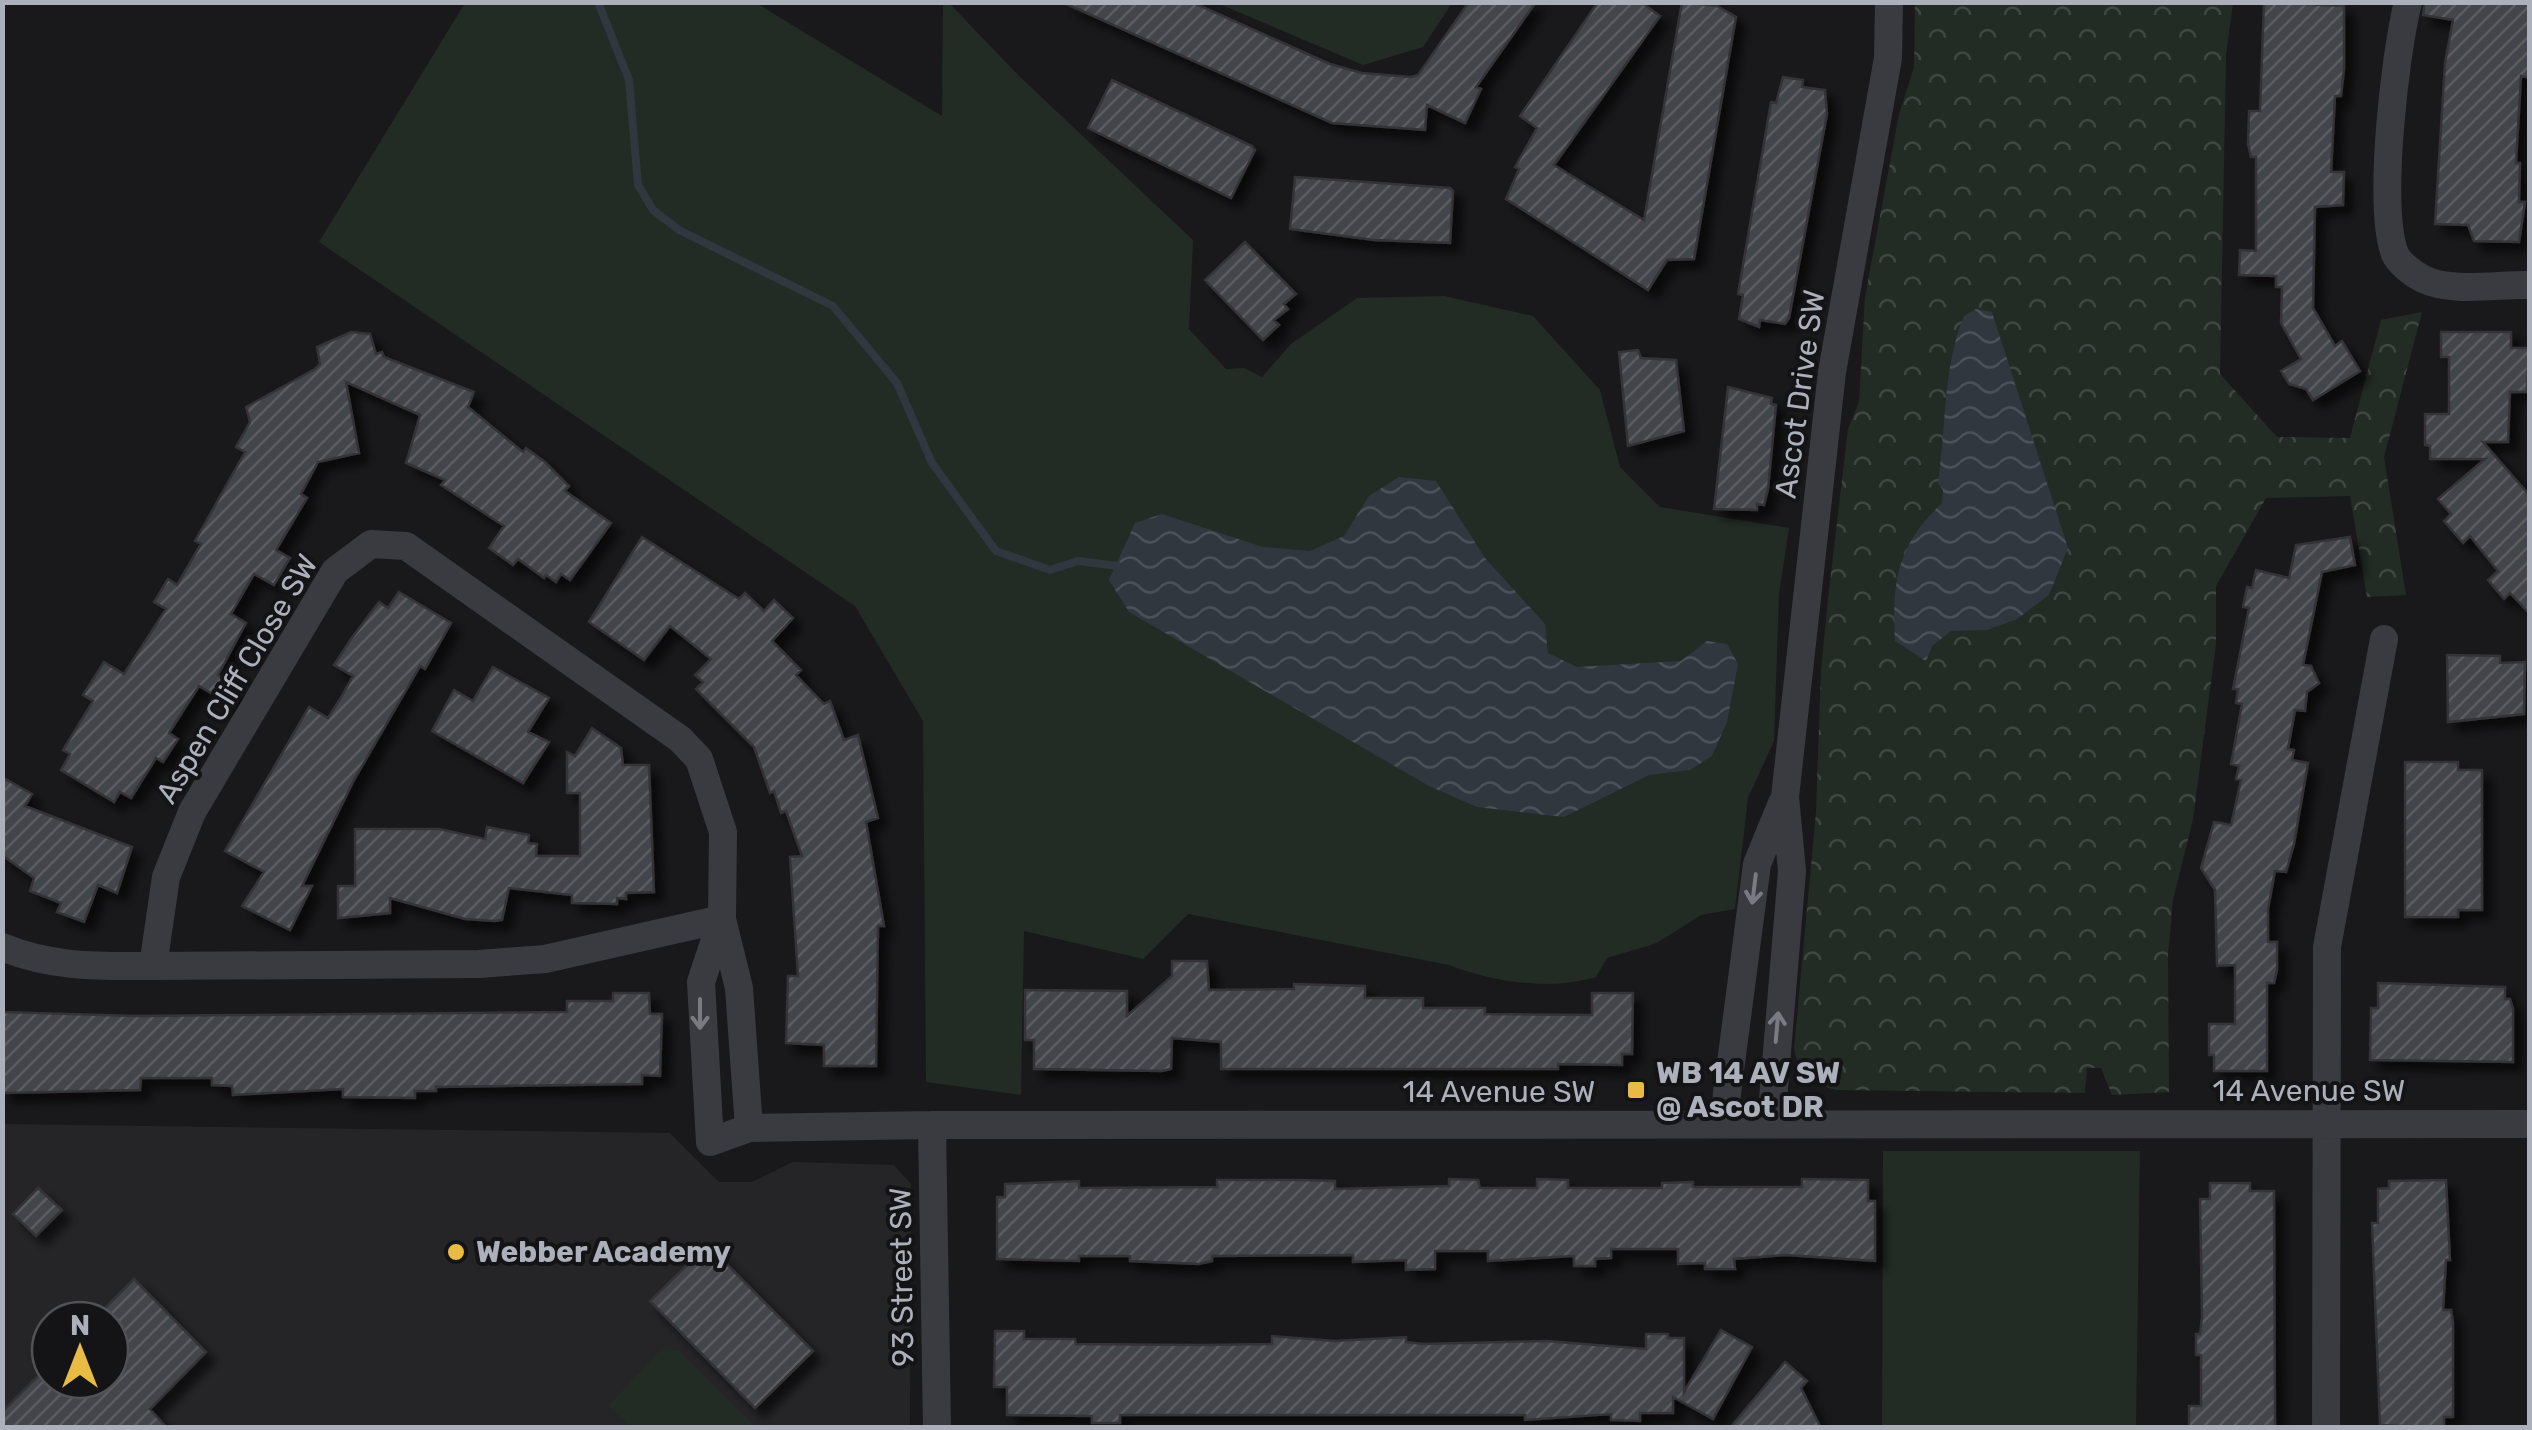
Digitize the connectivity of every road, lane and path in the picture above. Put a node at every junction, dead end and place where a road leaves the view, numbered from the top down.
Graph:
1 (1889, 2) edge
2 (2408, 2) edge
3 (2530, 284) edge
4 (2384, 639) dead end
5 (1785, 797) junction
6 (722, 920) junction
7 (2, 948) edge
8 (153, 966) junction
9 (1723, 1124) junction
10 (1771, 1124) junction
11 (2327, 1124) junction
12 (2530, 1124) edge
13 (932, 1125) junction
14 (749, 1128) junction
15 (710, 1142) joint
16 (937, 1428) edge
17 (2326, 1428) edge

1 - 5 street, Ascot Drive SW
2 - 3 street
4 - 11 street
5 -> 9 street, Ascot Drive SW
10 -> 5 street, Ascot Drive SW
6 - 8 street
6 - 8 street, Aspen Cliff Close SW
6 - 14 street, Aspen Cliff Close SW
6 -> 15 street, Aspen Cliff Close SW
7 - 8 street
9 - 10 street, 14 Avenue SW
9 - 13 street, 14 Avenue SW
10 - 11 street, 14 Avenue SW
11 - 12 street, 14 Avenue SW
11 - 17 street
13 - 14 street, 14 Avenue SW
13 - 16 street, 93 Street SW
14 - 15 street, 14 Avenue SW

